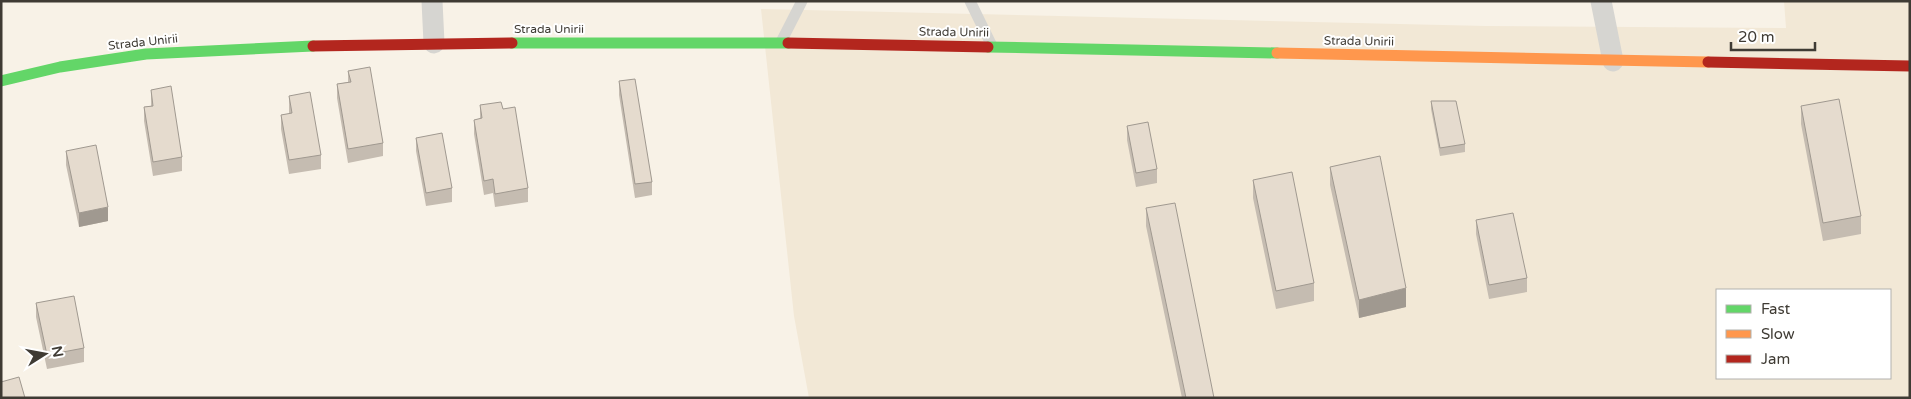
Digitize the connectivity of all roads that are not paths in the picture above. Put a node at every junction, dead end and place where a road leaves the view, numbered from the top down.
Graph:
1 (432, 1) edge
2 (802, 1) edge
3 (970, 1) edge
4 (1602, 1) edge
5 (434, 43) junction
6 (781, 43) junction
7 (992, 46) junction
8 (1613, 61) junction
9 (1910, 66) edge
10 (1, 81) edge

1 - 5 street
2 - 6 lane
3 - 7 lane
4 - 8 street
5 - 6 main road, Strada Unirii
5 - 10 main road, Strada Unirii
6 - 7 main road, Strada Unirii
7 - 8 main road, Strada Unirii
8 - 9 main road, Strada Unirii

